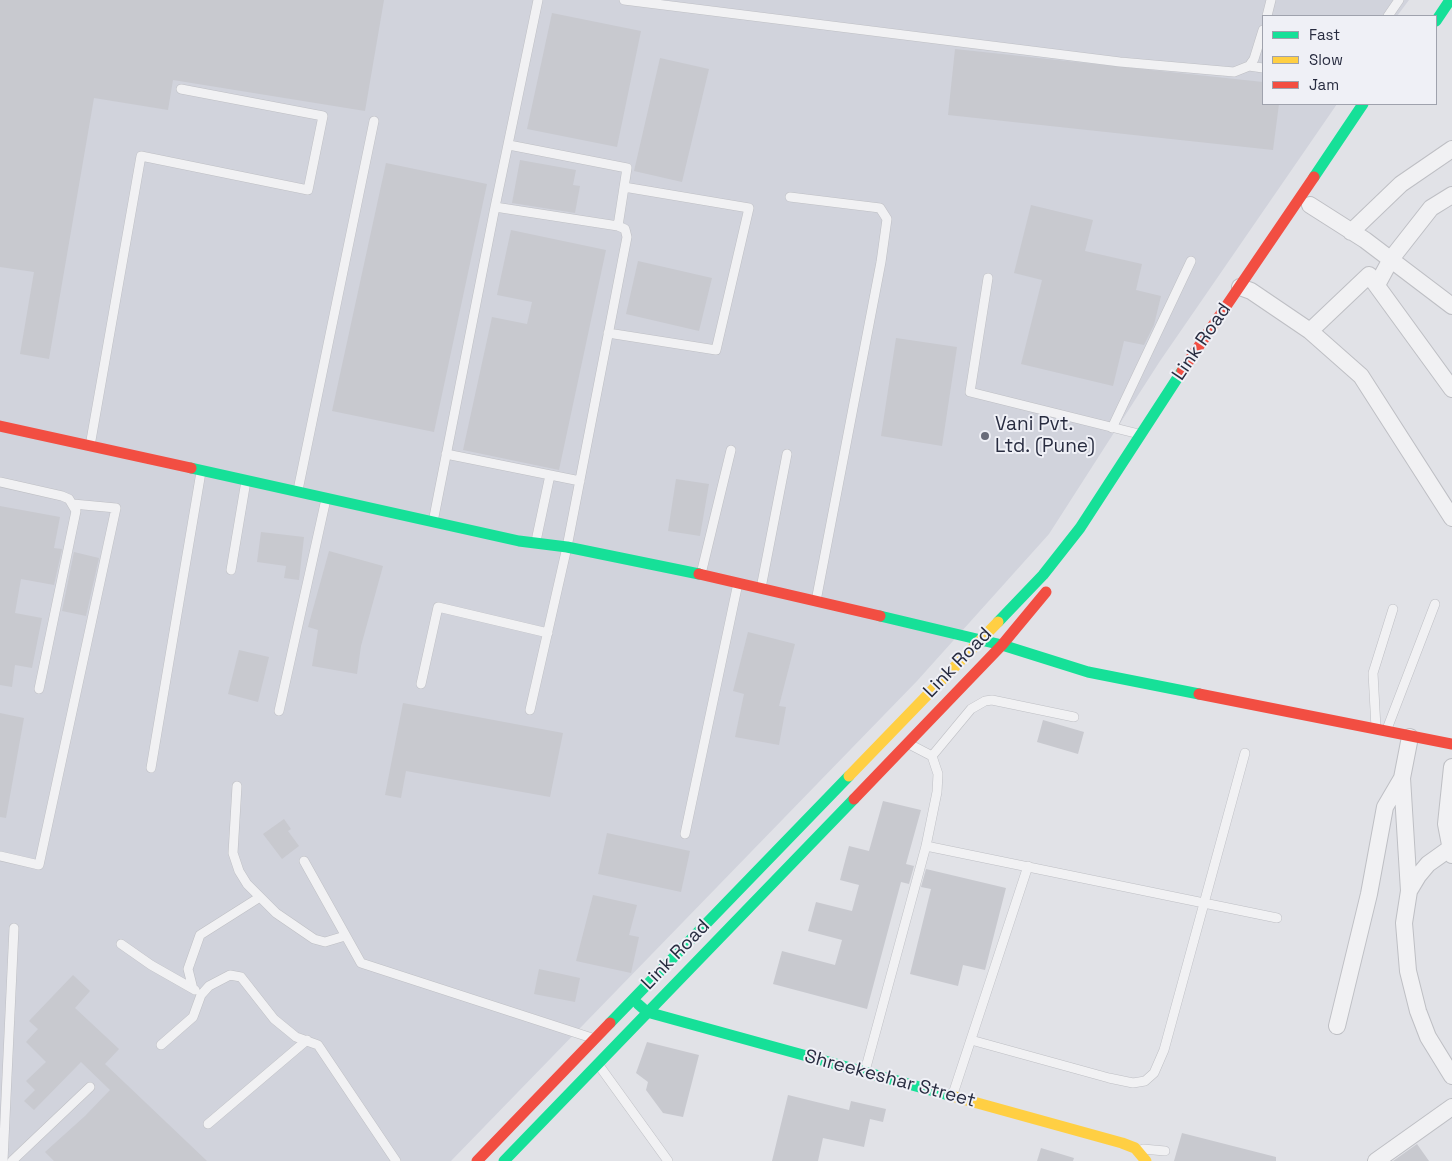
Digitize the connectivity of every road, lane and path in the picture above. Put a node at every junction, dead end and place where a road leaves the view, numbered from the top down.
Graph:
1 (538, 0) edge
2 (624, 0) edge
3 (1271, 0) edge
4 (1399, 0) edge
5 (1450, 0) edge
6 (1452, 5) edge
7 (1267, 15) edge
8 (1389, 15) edge
9 (1437, 20) edge
10 (1262, 33) edge
11 (1249, 66) junction
12 (1262, 68) edge
13 (181, 89) dead end
14 (1361, 105) edge
15 (374, 121) dead end
16 (509, 145) junction
17 (1452, 149) edge
18 (624, 187) junction
19 (1452, 195) edge
20 (790, 197) dead end
21 (1310, 205) dead end
22 (495, 207) junction
23 (618, 226) junction
24 (1351, 232) junction
25 (1391, 259) junction
26 (1272, 260) dead end
27 (1191, 261) dead end
28 (988, 278) dead end
29 (1377, 285) junction
30 (1245, 293) junction
31 (1452, 306) edge
32 (1310, 330) junction
33 (608, 333) junction
34 (1452, 389) edge
35 (0, 426) edge
36 (1112, 428) junction
37 (1139, 434) junction
38 (90, 446) junction
39 (731, 450) dead end
40 (446, 454) junction
41 (787, 454) dead end
42 (201, 471) junction
43 (550, 475) junction
44 (246, 481) junction
45 (580, 481) junction
46 (0, 482) edge
47 (298, 493) junction
48 (326, 499) junction
49 (73, 504) junction
50 (1452, 518) edge
51 (433, 522) junction
52 (535, 543) junction
53 (567, 547) junction
54 (231, 570) dead end
55 (701, 575) junction
56 (738, 583) junction
57 (1052, 586) dead end
58 (761, 589) junction
59 (816, 601) junction
60 (1435, 604) dead end
61 (1393, 609) dead end
62 (548, 633) junction
63 (980, 641) junction
64 (1002, 645) junction
65 (420, 684) dead end
66 (39, 689) dead end
67 (530, 710) dead end
68 (279, 711) dead end
69 (1074, 717) dead end
70 (1381, 732) junction
71 (1410, 737) junction
72 (908, 744) junction
73 (1452, 744) edge
74 (1245, 753) dead end
75 (932, 756) junction
76 (152, 768) dead end
77 (1452, 777) edge
78 (1402, 778) junction
79 (237, 786) dead end
80 (686, 834) dead end
81 (926, 846) junction
82 (1451, 852) edge
83 (0, 856) edge
84 (304, 861) dead end
85 (1028, 866) junction
86 (1409, 891) junction
87 (260, 897) junction
88 (1204, 902) junction
89 (1278, 918) dead end
90 (14, 928) dead end
91 (345, 936) junction
92 (122, 944) dead end
93 (193, 988) junction
94 (201, 995) junction
95 (633, 999) junction
96 (647, 1012) junction
97 (1337, 1026) dead end
98 (595, 1039) junction
99 (307, 1040) junction
100 (971, 1040) junction
101 (161, 1045) dead end
102 (598, 1064) junction
103 (865, 1072) junction
104 (1452, 1076) edge
105 (90, 1087) dead end
106 (952, 1096) junction
107 (1452, 1107) edge
108 (208, 1124) dead end
109 (1135, 1148) junction
110 (1165, 1151) dead end
111 (3, 1161) edge
112 (12, 1161) edge
113 (396, 1161) edge
114 (477, 1161) edge
115 (504, 1161) edge
116 (668, 1161) edge
117 (1146, 1161) edge
118 (1378, 1161) edge

1 - 16 lane
2 - 11 lane
3 - 7 lane
4 - 8 lane
5 - 6 street
5 - 9 street
10 - 11 lane
11 - 12 lane
13 - 38 lane
14 - 30 street, Link Road
15 - 47 lane
16 - 18 lane
16 - 22 lane
17 - 24 street
18 - 23 lane
18 - 33 lane
19 - 25 street
20 - 59 lane
21 - 24 street
22 - 23 lane
22 - 40 lane
23 - 33 lane
24 - 25 street
25 - 29 street
25 - 31 street
26 - 30 street, Link Road
27 - 36 lane
28 - 36 lane
29 - 32 street
29 - 34 street
30 - 32 street
30 - 37 street, Link Road
32 - 50 street
33 - 45 lane
35 - 38 street
36 - 37 lane
37 - 63 street, Link Road
38 - 42 street
39 - 55 lane
40 - 43 lane
40 - 51 lane
41 - 58 lane
42 - 44 street
42 - 76 lane
43 - 45 lane
43 - 52 lane
44 - 47 street
44 - 54 lane
45 - 53 lane
46 - 49 lane
47 - 48 street
48 - 51 street
48 - 68 lane
49 - 66 lane
49 - 83 lane
51 - 52 street
52 - 53 street
53 - 55 street
53 - 62 lane
55 - 56 street
56 - 58 street
56 - 80 lane
57 - 64 street, Link Road
58 - 59 street
59 - 63 street
60 - 70 lane
61 - 70 lane
62 - 65 lane
62 - 67 lane
63 - 64 street
63 - 95 street, Link Road
64 - 70 street
64 - 72 street, Link Road
69 - 75 lane
70 - 71 street
71 - 73 street
71 - 78 street
72 - 75 lane
72 - 96 street, Link Road
74 - 88 lane
75 - 81 lane
77 - 82 street
78 - 86 street
78 - 97 street
79 - 87 lane
81 - 85 lane
81 - 103 lane
82 - 86 street
84 - 91 lane
85 - 88 lane
85 - 100 lane
86 - 104 street
87 - 91 lane
87 - 93 lane
88 - 89 lane
88 - 100 lane
90 - 111 lane
91 - 98 lane
92 - 93 lane
93 - 94 lane
94 - 99 lane
94 - 101 lane
95 - 96 street, Shreekeshar Street
95 - 98 street, Link Road
96 - 102 street, Link Road
96 - 103 street, Shreekeshar Street
98 - 114 street, Link Road
99 - 108 lane
99 - 113 lane
100 - 106 lane
102 - 115 street, Link Road
102 - 116 lane
103 - 106 street, Shreekeshar Street
105 - 112 lane
106 - 109 street, Shreekeshar Street
107 - 118 street
109 - 110 lane
109 - 117 street, Shreekeshar Street

